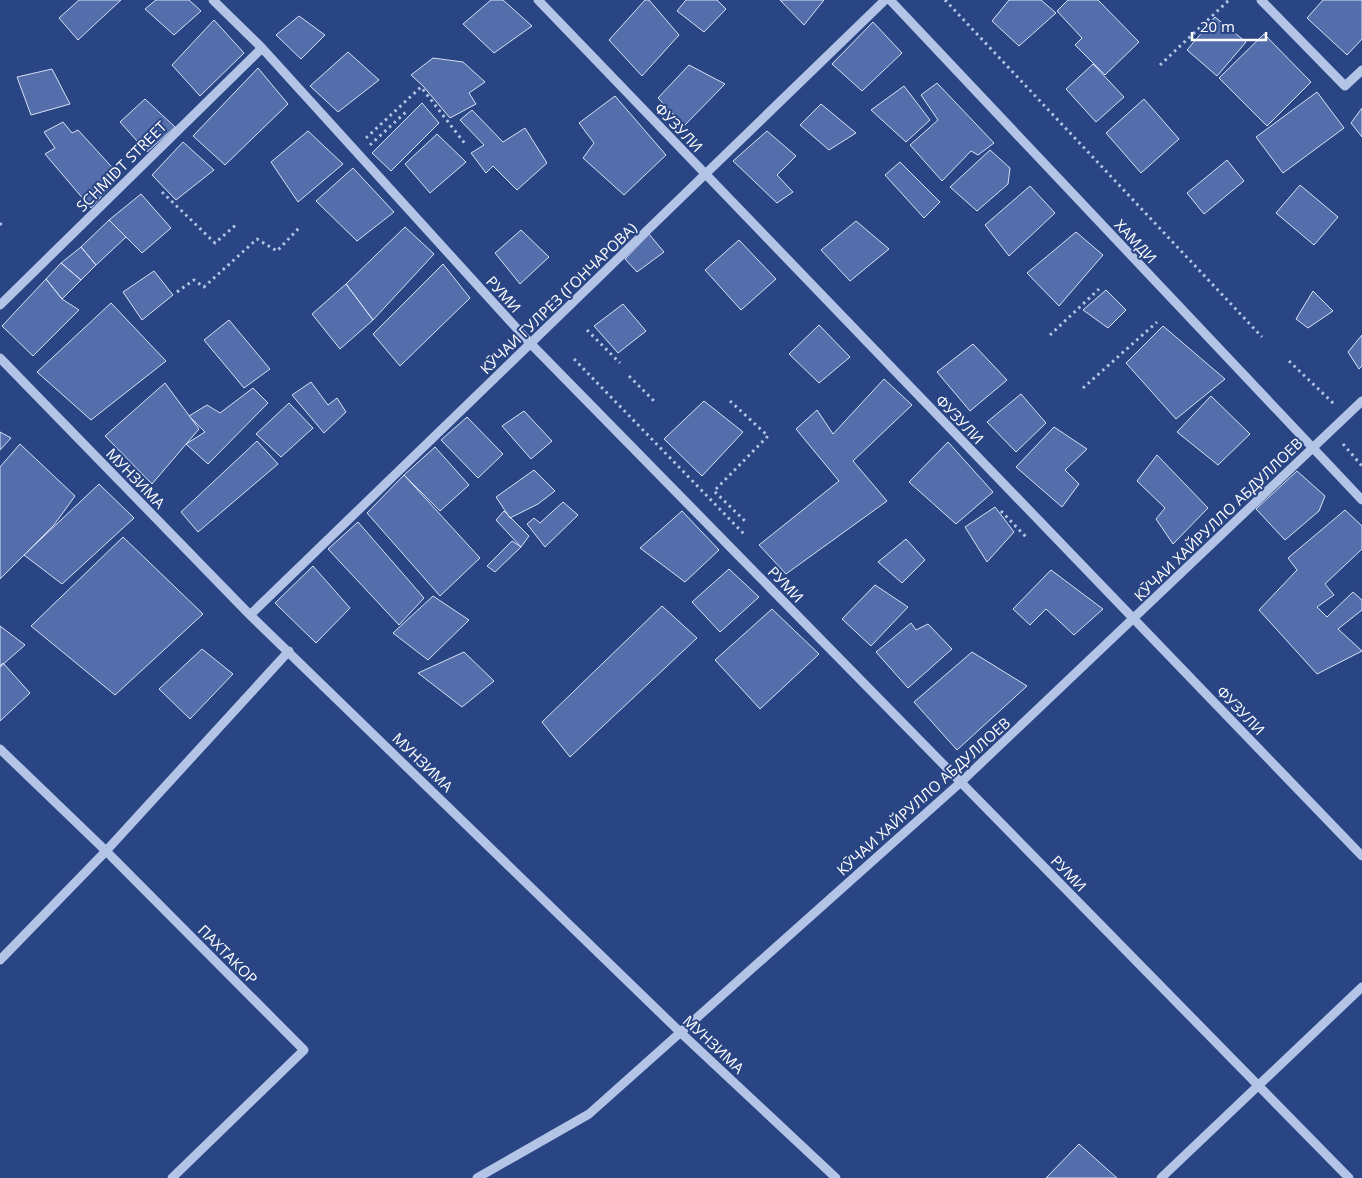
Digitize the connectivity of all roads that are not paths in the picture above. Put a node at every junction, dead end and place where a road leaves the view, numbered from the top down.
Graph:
1 (213, 0) edge
2 (538, 0) edge
3 (885, 0) edge
4 (890, 0) edge
5 (1261, 0) edge
6 (262, 48) junction
7 (1362, 70) edge
8 (705, 174) junction
9 (0, 305) edge
10 (530, 344) junction
11 (0, 358) edge
12 (1362, 401) edge
13 (1312, 448) junction
14 (1362, 500) edge
15 (250, 615) junction
16 (1133, 618) junction
17 (289, 651) junction
18 (0, 749) edge
19 (961, 782) junction
20 (106, 851) junction
21 (1362, 856) edge
22 (0, 960) edge
23 (1362, 987) edge
24 (680, 1032) junction
25 (1258, 1086) junction
26 (172, 1178) edge
27 (477, 1178) edge
28 (836, 1178) edge
29 (1161, 1178) edge
30 (1349, 1178) edge

1 - 6 street, РУМИ
2 - 8 street, ФУЗУЛИ
3 - 8 street, КӮЧАИ ГУЛРЕЗ (ГОНЧАРОВА)
4 - 13 street, ХАМДИ
5 - 7 street
6 - 9 street, SCHMIDT STREET
6 - 10 street, РУМИ
8 - 10 street, КӮЧАИ ГУЛРЕЗ (ГОНЧАРОВА)
8 - 16 street, ФУЗУЛИ
10 - 15 street, КӮЧАИ ГУЛРЕЗ (ГОНЧАРОВА)
10 - 19 street, РУМИ
11 - 15 street, МУНЗИМА
12 - 13 street, КӮЧАИ ХАЙРУЛЛО АБДУЛЛОЕВ
13 - 14 street, ХАМДИ
13 - 16 street, КӮЧАИ ХАЙРУЛЛО АБДУЛЛОЕВ
15 - 17 street, МУНЗИМА
16 - 19 street, КӮЧАИ ХАЙРУЛЛО АБДУЛЛОЕВ
16 - 21 street, ФУЗУЛИ
17 - 20 street
17 - 24 street, МУНЗИМА
18 - 20 street, ПАХТАКОР
19 - 24 street, КӮЧАИ ХАЙРУЛЛО АБДУЛЛОЕВ
19 - 25 street, РУМИ
20 - 22 street
20 - 26 street, ПАХТАКОР
23 - 25 street
24 - 27 street, КӮЧАИ ХАЙРУЛЛО АБДУЛЛОЕВ
24 - 28 street, МУНЗИМА
25 - 29 street
25 - 30 street, РУМИ

